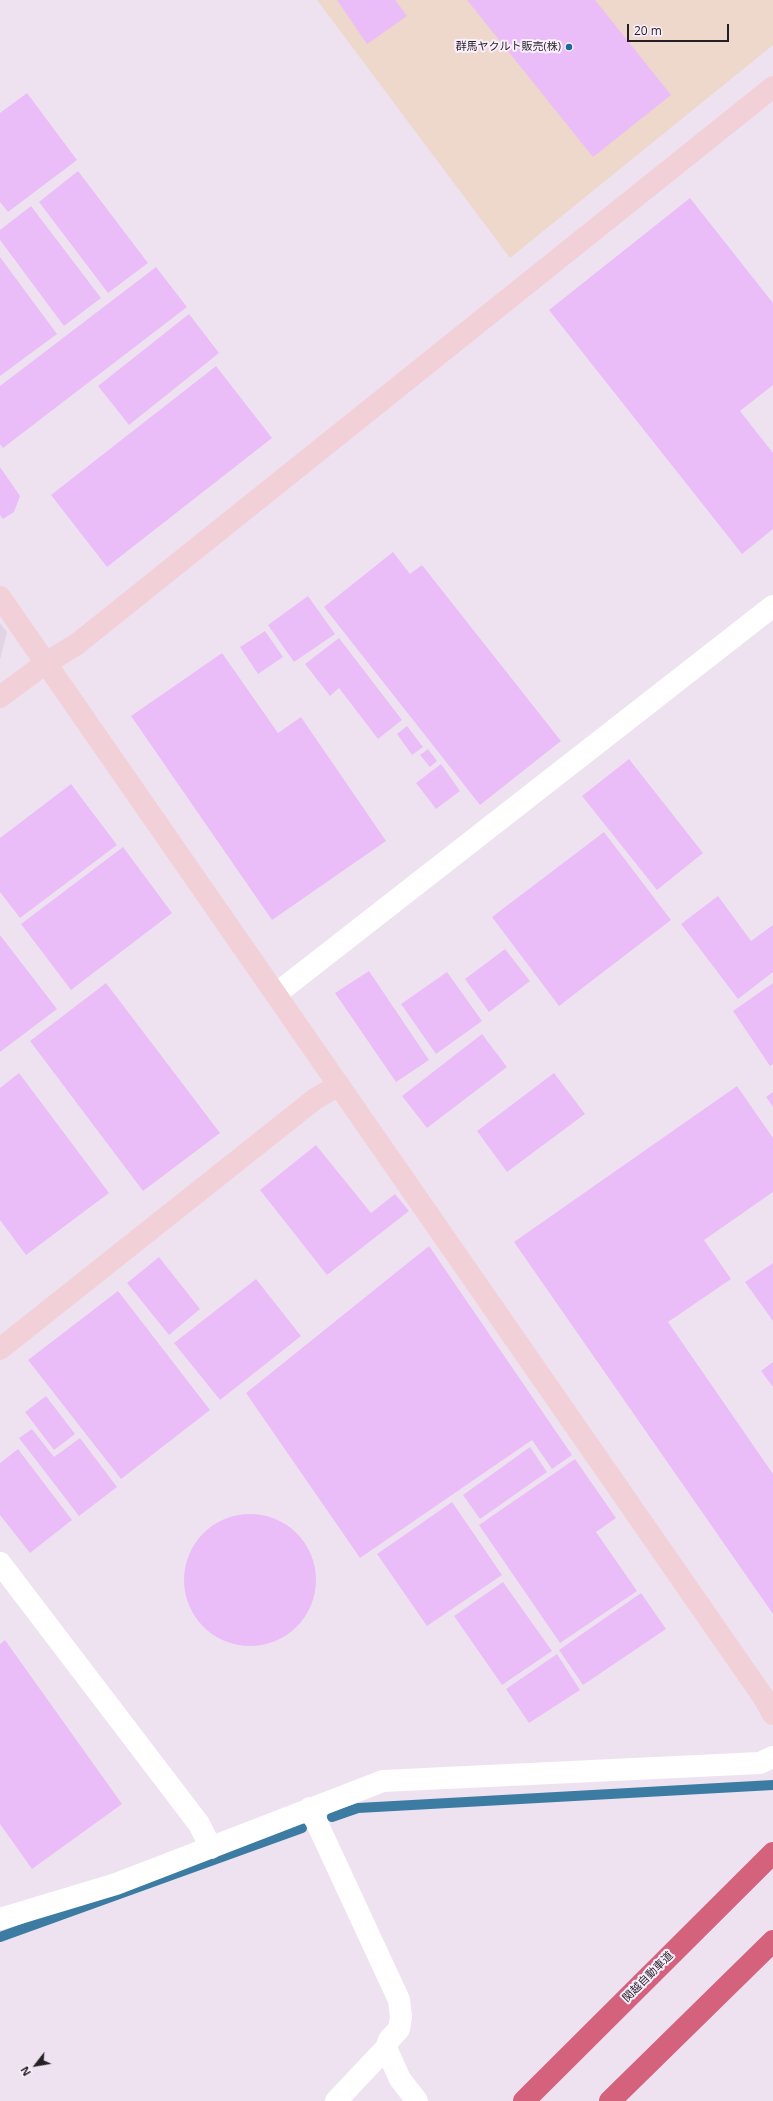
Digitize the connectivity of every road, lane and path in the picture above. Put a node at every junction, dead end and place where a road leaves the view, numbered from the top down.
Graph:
1 (773, 87) edge
2 (0, 597) edge
3 (773, 606) edge
4 (46, 663) junction
5 (0, 697) edge
6 (276, 994) junction
7 (339, 1085) junction
8 (0, 1349) edge
9 (0, 1563) edge
10 (773, 1714) edge
11 (773, 1757) edge
12 (310, 1808) junction
13 (211, 1848) junction
14 (769, 1857) edge
15 (0, 1919) edge
16 (773, 1941) edge
17 (386, 2048) junction
18 (336, 2101) edge
19 (417, 2101) edge
20 (524, 2101) edge
21 (610, 2101) edge

1 - 4 street
2 - 4 street
3 - 6 street
4 - 5 street
4 - 6 street
6 - 7 street
7 - 8 street
7 - 10 street
9 - 13 street
11 - 12 street
12 - 13 street
12 - 17 street
13 - 15 street
14 - 20 highway, 関越自動車道
16 - 21 highway
17 - 18 street
17 - 19 street

